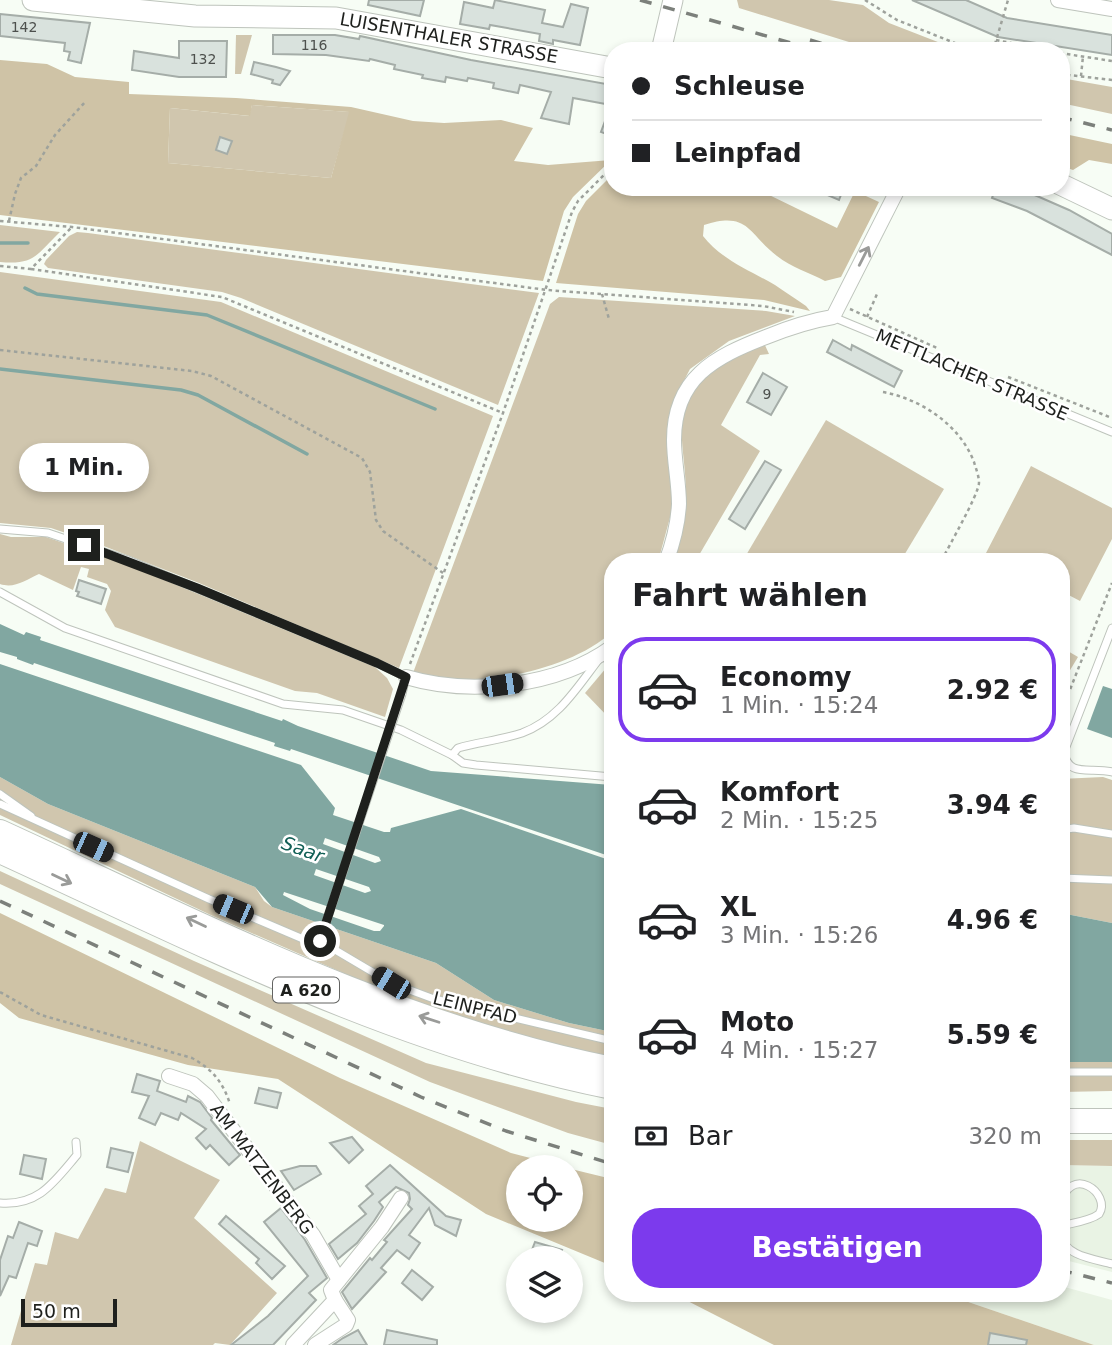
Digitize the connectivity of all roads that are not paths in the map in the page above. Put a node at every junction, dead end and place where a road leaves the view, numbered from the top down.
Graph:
1 (33, 0) edge
2 (673, 0) edge
3 (1058, 0) edge
4 (1112, 9) edge
5 (663, 42) edge
6 (604, 67) edge
7 (1070, 189) edge
8 (894, 196) edge
9 (1112, 209) edge
10 (836, 310) junction
11 (1112, 432) edge
12 (0, 528) edge
13 (669, 553) edge
14 (0, 592) edge
15 (1112, 628) edge
16 (604, 652) edge
17 (604, 655) edge
18 (406, 677) junction
19 (1070, 739) edge
20 (452, 755) junction
21 (1070, 767) edge
22 (1112, 772) edge
23 (604, 776) edge
24 (0, 794) edge
25 (0, 804) edge
26 (46, 826) junction
27 (1070, 829) edge
28 (0, 832) edge
29 (1112, 834) edge
30 (0, 851) edge
31 (1070, 878) edge
32 (1112, 880) edge
33 (320, 941) junction
34 (604, 1039) edge
35 (604, 1067) edge
36 (1070, 1072) edge
37 (1112, 1072) edge
38 (169, 1076) dead end
39 (604, 1085) edge
40 (1070, 1104) edge
41 (1112, 1104) edge
42 (1070, 1121) edge
43 (1112, 1121) edge
44 (76, 1142) dead end
45 (1070, 1187) edge
46 (401, 1198) dead end
47 (0, 1203) edge
48 (1070, 1224) edge
49 (1070, 1250) edge
50 (1112, 1264) edge
51 (339, 1280) junction
52 (335, 1300) junction
53 (293, 1345) edge
54 (316, 1345) edge

1 - 6 main road, LUISENTHALER STRASSE
2 - 5 street
3 - 4 street
7 - 9 main road
10 -> 8 street
10 - 11 lane, METTLACHER STRASSE
10 - 13 street
12 - 18 lane
14 - 20 lane
15 - 19 lane
16 - 18 street
17 - 20 lane
18 - 33 lane, bridge
20 - 23 lane
21 - 22 lane
24 - 26 lane
25 - 26 lane, LEINPFAD
26 - 33 lane, LEINPFAD
27 - 29 lane
35 -> 28 highway, A 620
30 -> 39 highway, A 620
31 - 32 lane
33 - 34 lane, LEINPFAD
36 - 37 lane
38 - 51 street, AM MATZENBERG
40 - 41 highway
42 - 43 highway
44 - 47 lane
45 - 48 lane
46 - 51 street
49 - 50 lane
51 - 52 street
52 - 53 street
52 - 54 street

